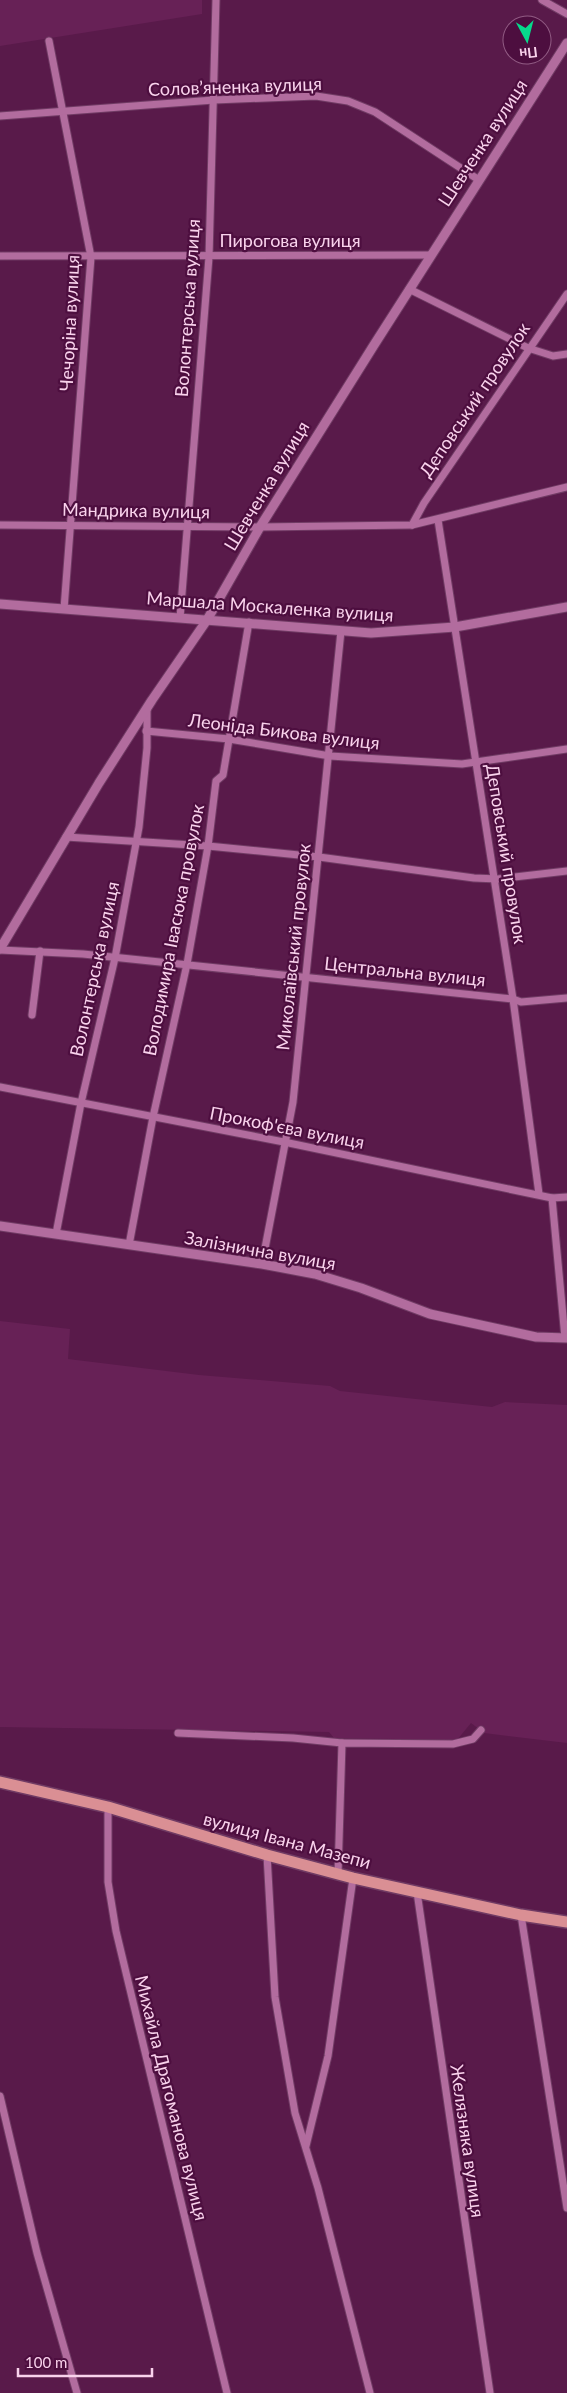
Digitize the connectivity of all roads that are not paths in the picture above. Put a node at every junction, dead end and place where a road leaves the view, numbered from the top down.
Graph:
1 (216, 0) edge
2 (542, 0) edge
3 (567, 14) edge
4 (49, 41) dead end
5 (567, 43) edge
6 (214, 100) junction
7 (61, 110) junction
8 (0, 116) edge
9 (479, 180) junction
10 (0, 256) edge
11 (431, 256) junction
12 (91, 257) junction
13 (209, 257) junction
14 (409, 290) junction
15 (567, 294) edge
16 (528, 348) junction
17 (567, 354) edge
18 (567, 487) edge
19 (438, 520) junction
20 (0, 525) edge
21 (72, 525) junction
22 (412, 525) junction
23 (186, 526) junction
24 (260, 527) junction
25 (0, 604) edge
26 (567, 607) edge
27 (64, 609) junction
28 (180, 618) junction
29 (207, 620) junction
30 (249, 622) junction
31 (455, 627) junction
32 (341, 631) junction
33 (147, 708) junction
34 (146, 731) junction
35 (229, 739) junction
36 (567, 749) edge
37 (330, 756) junction
38 (477, 763) junction
39 (66, 838) junction
40 (136, 843) junction
41 (208, 846) junction
42 (320, 857) junction
43 (567, 871) edge
44 (495, 879) junction
45 (0, 950) edge
46 (40, 951) junction
47 (115, 958) junction
48 (187, 964) junction
49 (304, 976) junction
50 (567, 998) edge
51 (513, 999) junction
52 (32, 1015) dead end
53 (0, 1087) edge
54 (81, 1103) junction
55 (153, 1117) junction
56 (284, 1142) junction
57 (540, 1194) junction
58 (567, 1197) edge
59 (552, 1198) junction
60 (0, 1226) edge
61 (56, 1234) junction
62 (130, 1245) junction
63 (262, 1264) junction
64 (566, 1338) edge
65 (481, 1730) dead end
66 (178, 1733) dead end
67 (342, 1743) junction
68 (0, 1782) edge
69 (108, 1808) junction
70 (267, 1855) junction
71 (338, 1874) junction
72 (353, 1878) junction
73 (417, 1892) junction
74 (521, 1915) junction
75 (567, 1922) edge
76 (0, 2096) edge
77 (306, 2148) junction
78 (567, 2208) edge
79 (77, 2393) edge
80 (227, 2393) edge
81 (370, 2393) edge
82 (490, 2393) edge

1 - 6 street, Волонтерська вулиця
2 - 3 street
4 - 7 street, Чечоріна вулиця
5 - 9 street, Шевченка вулиця
6 - 7 street, Солов’яненка вулиця
6 - 9 street, Солов’яненка вулиця
6 - 13 street, Волонтерська вулиця
7 - 8 street, Солов’яненка вулиця
7 - 12 street, Чечоріна вулиця
9 - 11 street, Шевченка вулиця
10 - 12 street, Пирогова вулиця
11 - 13 street, Пирогова вулиця
11 - 14 street, Шевченка вулиця
12 - 13 street, Пирогова вулиця
12 - 21 street, Чечоріна вулиця
13 - 23 street, Волонтерська вулиця
14 - 16 street
14 - 24 street, Шевченка вулиця
15 - 16 street, Деповський провулок
16 - 17 street
16 - 22 street, Деповський провулок
18 - 19 street, Мандрика вулиця
19 - 22 street, Мандрика вулиця
19 - 31 street, Деповський провулок
20 - 21 street, Мандрика вулиця
21 - 23 street, Мандрика вулиця
21 - 27 street, Чечоріна вулиця
22 - 24 street, Мандрика вулиця
23 - 24 street, Мандрика вулиця
23 - 28 street, Волонтерська вулиця
24 - 29 street, Шевченка вулиця
25 - 27 street, Маршала Москаленка вулиця
26 - 31 street, Маршала Москаленка вулиця
27 - 28 street, Маршала Москаленка вулиця
28 - 29 street, Маршала Москаленка вулиця
29 - 30 street, Маршала Москаленка вулиця
29 - 33 street, Шевченка вулиця
30 - 32 street, Маршала Москаленка вулиця
30 - 35 street, Володимира Івасюка провулок
31 - 32 street, Маршала Москаленка вулиця
31 - 38 street, Деповський провулок
32 - 37 street, Миколаївський провулок
33 - 34 street, Волонтерська вулиця
33 - 39 street, Шевченка вулиця
34 - 35 street, Леоніда Бикова вулиця
34 - 40 street, Волонтерська вулиця
35 - 37 street, Леоніда Бикова вулиця
35 - 41 street, Володимира Івасюка провулок
36 - 38 street, Леоніда Бикова вулиця
37 - 38 street, Леоніда Бикова вулиця
37 - 42 street, Миколаївський провулок
38 - 44 street, Деповський провулок
39 - 40 street
39 - 45 street, Шевченка вулиця
40 - 41 street
40 - 47 street, Волонтерська вулиця
41 - 42 street
41 - 48 street, Володимира Івасюка провулок
42 - 44 street
42 - 49 street, Миколаївський провулок
43 - 44 street
44 - 51 street, Деповський провулок
45 - 46 street, Центральна вулиця
46 - 47 street, Центральна вулиця
46 - 52 street
47 - 48 street, Центральна вулиця
47 - 54 street, Волонтерська вулиця
48 - 49 street, Центральна вулиця
48 - 55 street, Володимира Івасюка провулок
49 - 51 street, Центральна вулиця
49 - 56 street, Миколаївський провулок
50 - 51 street, Центральна вулиця
51 - 57 street, Деповський провулок
53 - 54 street, Прокоф'єва вулиця
54 - 55 street, Прокоф'єва вулиця
54 - 61 street, Волонтерська вулиця
55 - 56 street, Прокоф'єва вулиця
55 - 62 street, Володимира Івасюка провулок
56 - 57 street, Прокоф'єва вулиця
56 - 63 street, Миколаївський провулок
57 - 59 street, Прокоф'єва вулиця
58 - 59 street, Прокоф'єва вулиця
59 - 64 street
60 - 61 street, Залізнична вулиця
61 - 62 street, Залізнична вулиця
62 - 63 street, Залізнична вулиця
63 - 64 street, Залізнична вулиця
65 - 67 street
66 - 67 street
67 - 71 street
68 - 69 main road, вулиця Івана Мазепи
69 - 70 main road, вулиця Івана Мазепи
69 - 80 street, Михайла Драгоманова вулиця
70 - 71 main road, вулиця Івана Мазепи
70 - 77 street
71 - 72 main road, вулиця Івана Мазепи
72 - 73 main road, вулиця Івана Мазепи
72 - 77 street
73 - 74 main road, вулиця Івана Мазепи
73 - 82 street, Желязняка вулиця
74 - 75 main road, вулиця Івана Мазепи
74 - 78 street
76 - 79 street
77 - 81 street

